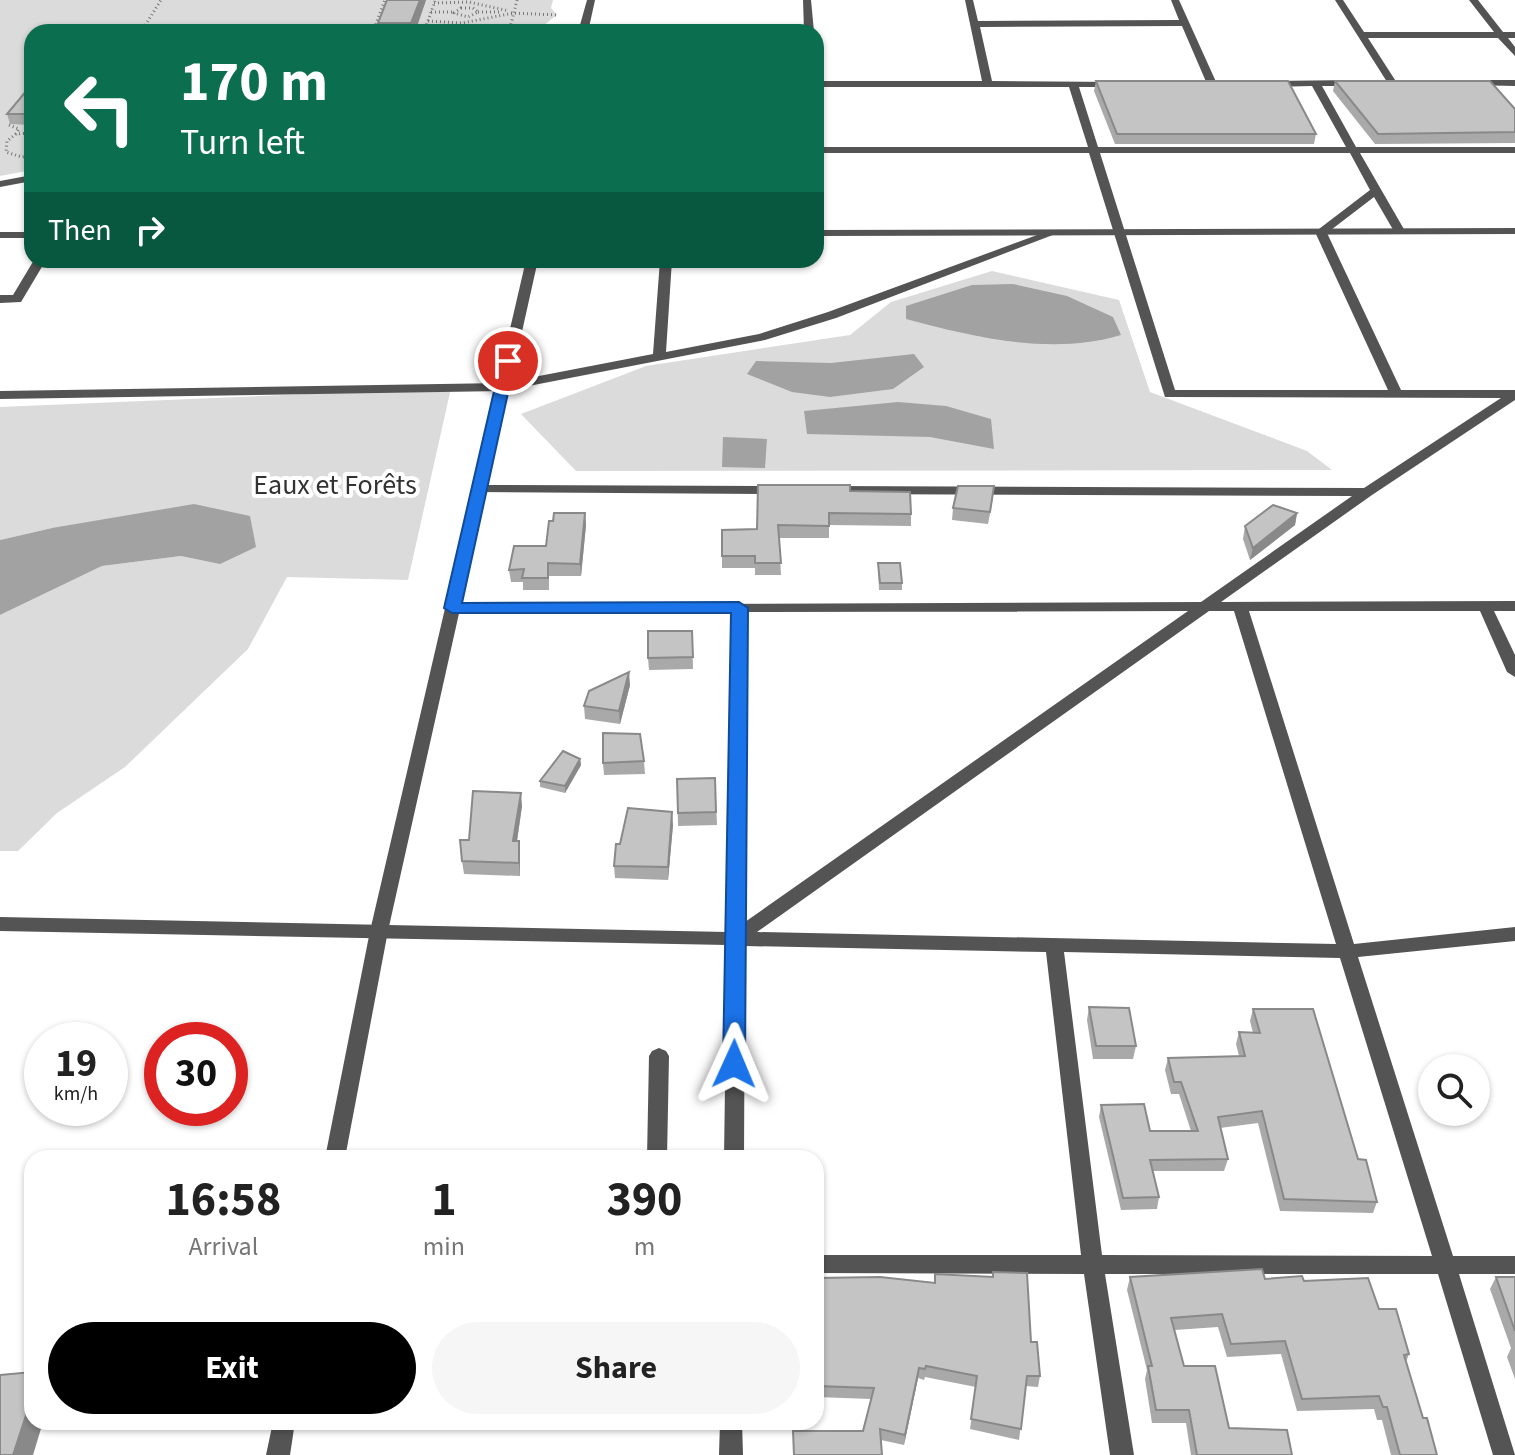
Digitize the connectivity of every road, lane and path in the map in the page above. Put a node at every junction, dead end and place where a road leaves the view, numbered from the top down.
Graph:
1 (161, 0) edge
2 (385, 0) edge
3 (517, 0) edge
4 (591, 0) edge
5 (807, 0) edge
6 (969, 0) edge
7 (1175, 0) edge
8 (1339, 0) edge
9 (1473, 0) edge
10 (434, 1) edge
11 (431, 12) junction
12 (454, 12) junction
13 (478, 12) junction
14 (514, 13) junction
15 (557, 15) dead end
16 (428, 21) junction
17 (1185, 23) junction
18 (146, 24) edge
19 (376, 24) edge
20 (427, 24) edge
21 (511, 24) edge
22 (585, 24) edge
23 (808, 24) edge
24 (975, 24) junction
25 (1361, 35) junction
26 (1501, 35) junction
27 (1515, 35) edge
28 (1515, 53) edge
29 (1315, 83) junction
30 (1361, 83) edge
31 (1377, 83) edge
32 (1392, 83) junction
33 (1407, 83) edge
34 (1454, 83) edge
35 (1515, 83) edge
36 (824, 84) edge
37 (988, 84) junction
38 (1073, 84) junction
39 (1135, 84) edge
40 (1197, 84) edge
41 (1212, 84) junction
42 (1227, 84) edge
43 (1256, 84) edge
44 (9, 125) edge
45 (16, 134) junction
46 (24, 134) edge
47 (824, 150) edge
48 (1353, 150) junction
49 (1515, 150) edge
50 (1093, 151) junction
51 (24, 157) edge
52 (24, 180) edge
53 (0, 184) edge
54 (1376, 191) junction
55 (1399, 231) junction
56 (1515, 231) edge
57 (1119, 232) junction
58 (1321, 232) junction
59 (824, 233) edge
60 (1052, 233) junction
61 (0, 235) edge
62 (24, 235) edge
63 (35, 268) edge
64 (530, 268) edge
65 (665, 268) edge
66 (0, 299) edge
67 (659, 358) junction
68 (503, 387) junction
69 (1396, 394) junction
70 (1515, 394) edge
71 (0, 395) edge
72 (479, 489) junction
73 (796, 490) edge
74 (812, 490) edge
75 (1367, 492) junction
76 (1485, 606) junction
77 (1515, 606) edge
78 (1205, 607) junction
79 (1240, 607) junction
80 (452, 608) junction
81 (739, 608) junction
82 (1515, 672) edge
83 (0, 924) edge
84 (379, 931) junction
85 (1515, 934) edge
86 (736, 939) junction
87 (1054, 945) junction
88 (1347, 951) junction
89 (659, 1056) dead end
90 (337, 1150) edge
91 (657, 1150) edge
92 (734, 1150) edge
93 (824, 1264) edge
94 (1093, 1265) junction
95 (1446, 1265) junction
96 (1515, 1265) edge
97 (283, 1430) edge
98 (731, 1430) edge
99 (278, 1455) edge
100 (731, 1455) edge
101 (1122, 1455) edge
102 (1505, 1455) edge

1 - 18 path
2 - 19 path
3 - 14 path
4 - 22 street
5 - 23 street
6 - 24 street
7 - 17 street
8 - 25 street
9 - 26 street
10 - 11 path
10 - 14 path
11 - 12 path
11 - 16 path
12 - 13 path
12 - 13 path
13 - 14 path
14 - 15 path
14 - 16 path
14 - 21 path
16 - 20 path
17 - 24 street
17 - 41 street
24 - 37 street
25 - 26 street
25 - 32 street
26 - 27 street
26 - 28 street
29 - 30 street
29 - 43 street
29 - 48 street
31 - 32 street
32 - 33 street
34 - 35 street
36 - 37 street
37 - 38 street
38 - 39 street
38 - 50 street
40 - 41 street
41 - 42 street
44 - 45 path
45 - 46 path
45 - 51 path
47 - 50 street
48 - 49 street
48 - 50 street
48 - 54 street
50 - 57 street
52 - 53 street
54 - 55 street
54 - 58 street
55 - 56 street
55 - 58 street
57 - 58 street
57 - 60 street
57 - 69 street
58 - 69 street
59 - 60 street
60 - 67 street
61 - 62 street
63 - 66 street
64 - 68 street
65 - 67 street
67 - 68 street
68 - 71 street
68 - 72 street
69 - 70 street
70 - 75 street
72 - 73 street
72 - 80 street
74 - 75 street
75 - 78 street
76 - 77 street
76 - 79 street
76 - 82 street
78 - 79 street
78 - 81 street
78 - 86 street
79 - 88 street
80 - 81 street
80 - 84 street
81 - 86 street
83 - 84 street
84 - 86 street
84 - 90 street
85 - 88 street
86 - 87 street
86 - 92 street
87 - 88 street
87 - 94 street
88 - 95 street
89 - 91 street
93 - 94 street
94 - 95 street
94 - 101 street
95 - 96 street
95 - 102 street
97 - 99 street
98 - 100 street

